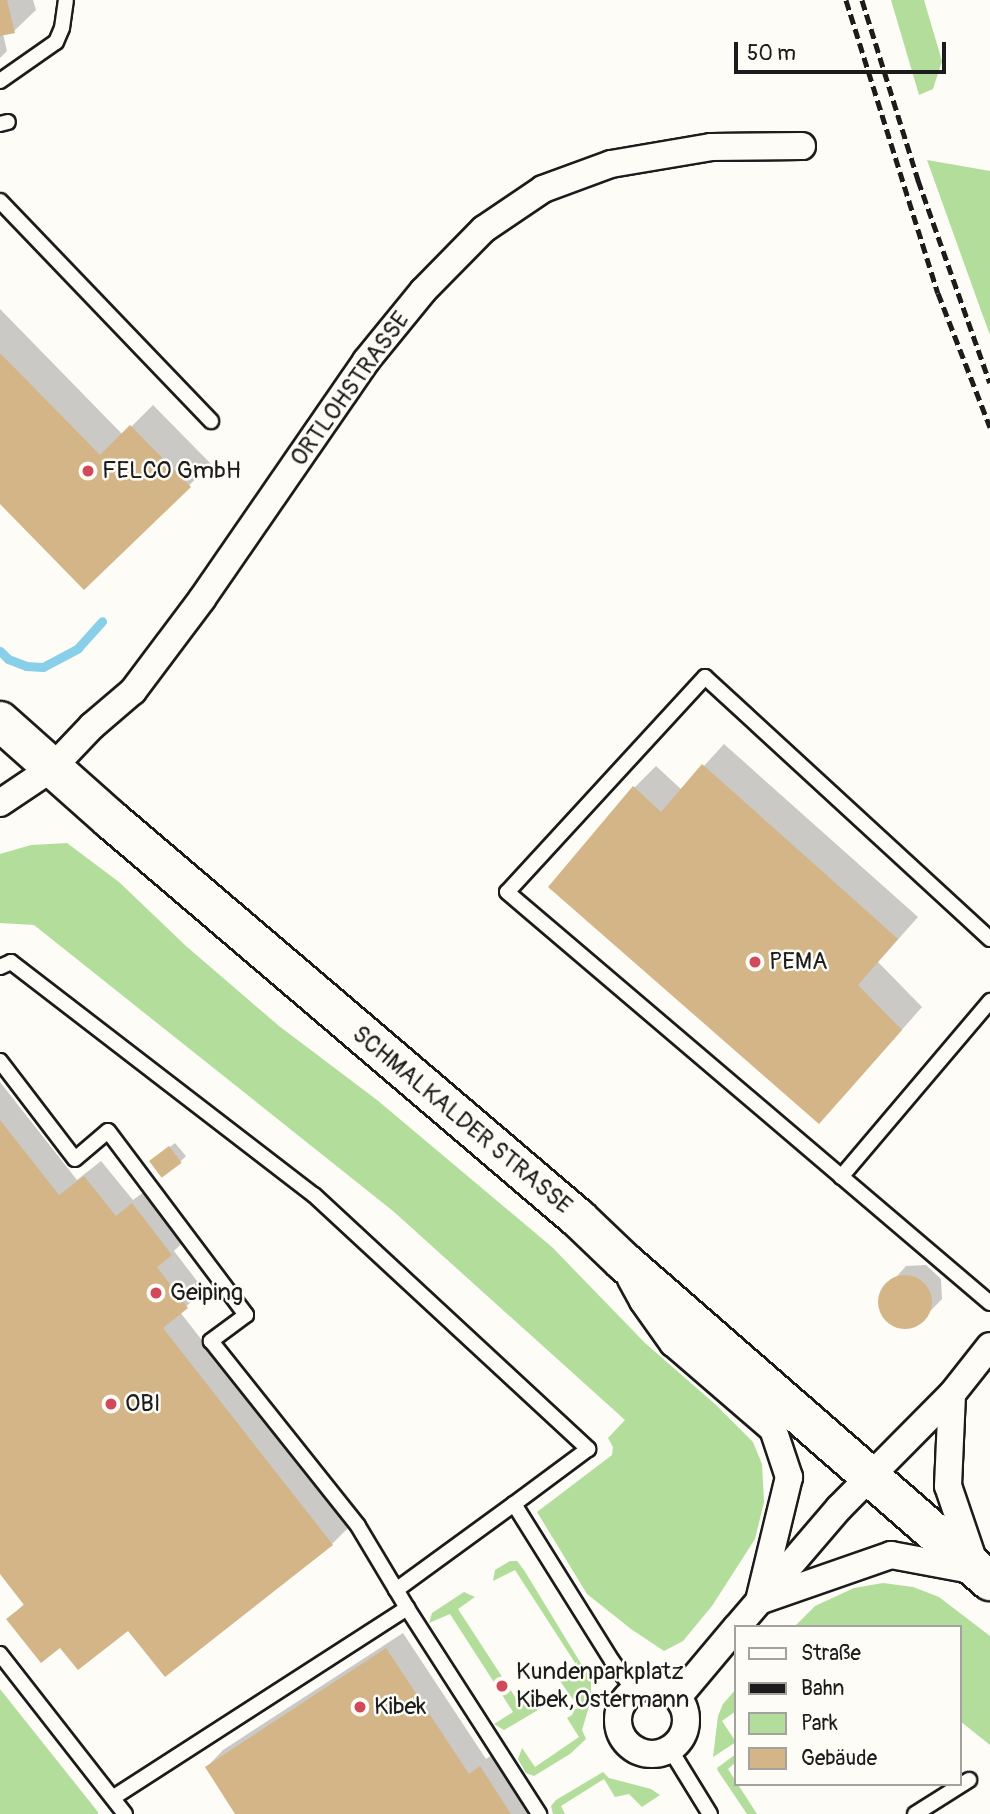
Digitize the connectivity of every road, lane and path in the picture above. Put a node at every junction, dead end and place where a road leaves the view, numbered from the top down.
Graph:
1 (66, 0) edge
2 (0, 81) edge
3 (803, 146) dead end
4 (0, 201) edge
5 (211, 421) dead end
6 (0, 721) edge
7 (52, 768) junction
8 (0, 803) edge
9 (990, 939) edge
10 (0, 967) edge
11 (990, 1001) edge
12 (0, 1061) edge
13 (841, 1177) junction
14 (623, 1261) junction
15 (990, 1304) edge
16 (990, 1346) edge
17 (952, 1394) junction
18 (869, 1476) junction
19 (514, 1504) junction
20 (984, 1576) edge
21 (396, 1590) junction
22 (759, 1601) junction
23 (407, 1608) junction
24 (739, 1625) edge
25 (734, 1631) edge
26 (0, 1654) edge
27 (634, 1690) junction
28 (678, 1697) junction
29 (670, 1749) junction
30 (969, 1780) dead end
31 (962, 1784) edge
32 (959, 1786) edge
33 (114, 1797) junction
34 (125, 1814) edge
35 (539, 1814) edge
36 (710, 1814) edge
37 (915, 1814) edge

1 - 2 lane
3 - 7 street, ORTLOHSTRASSE
4 - 5 lane
6 - 7 main road, SCHMALKALDER STRASSE
7 - 8 street, ORTLOHSTRASSE
7 - 14 main road, SCHMALKALDER STRASSE
9 - 13 lane
10 - 19 lane
11 - 13 lane
12 - 21 lane
13 - 15 lane
14 - 18 main road, SCHMALKALDER STRASSE
14 - 22 street
16 - 17 street
17 - 18 street
17 - 20 street
18 - 20 main road, SCHMALKALDER STRASSE
18 - 22 street
19 - 21 lane
19 - 27 lane
20 - 22 street
21 - 23 lane
22 - 24 street
23 - 33 lane
23 - 35 lane
25 - 28 street
26 - 33 lane
27 - 28 street
27 - 29 street
28 - 29 street
29 - 36 lane
30 - 31 lane
32 - 37 lane
33 - 34 lane

